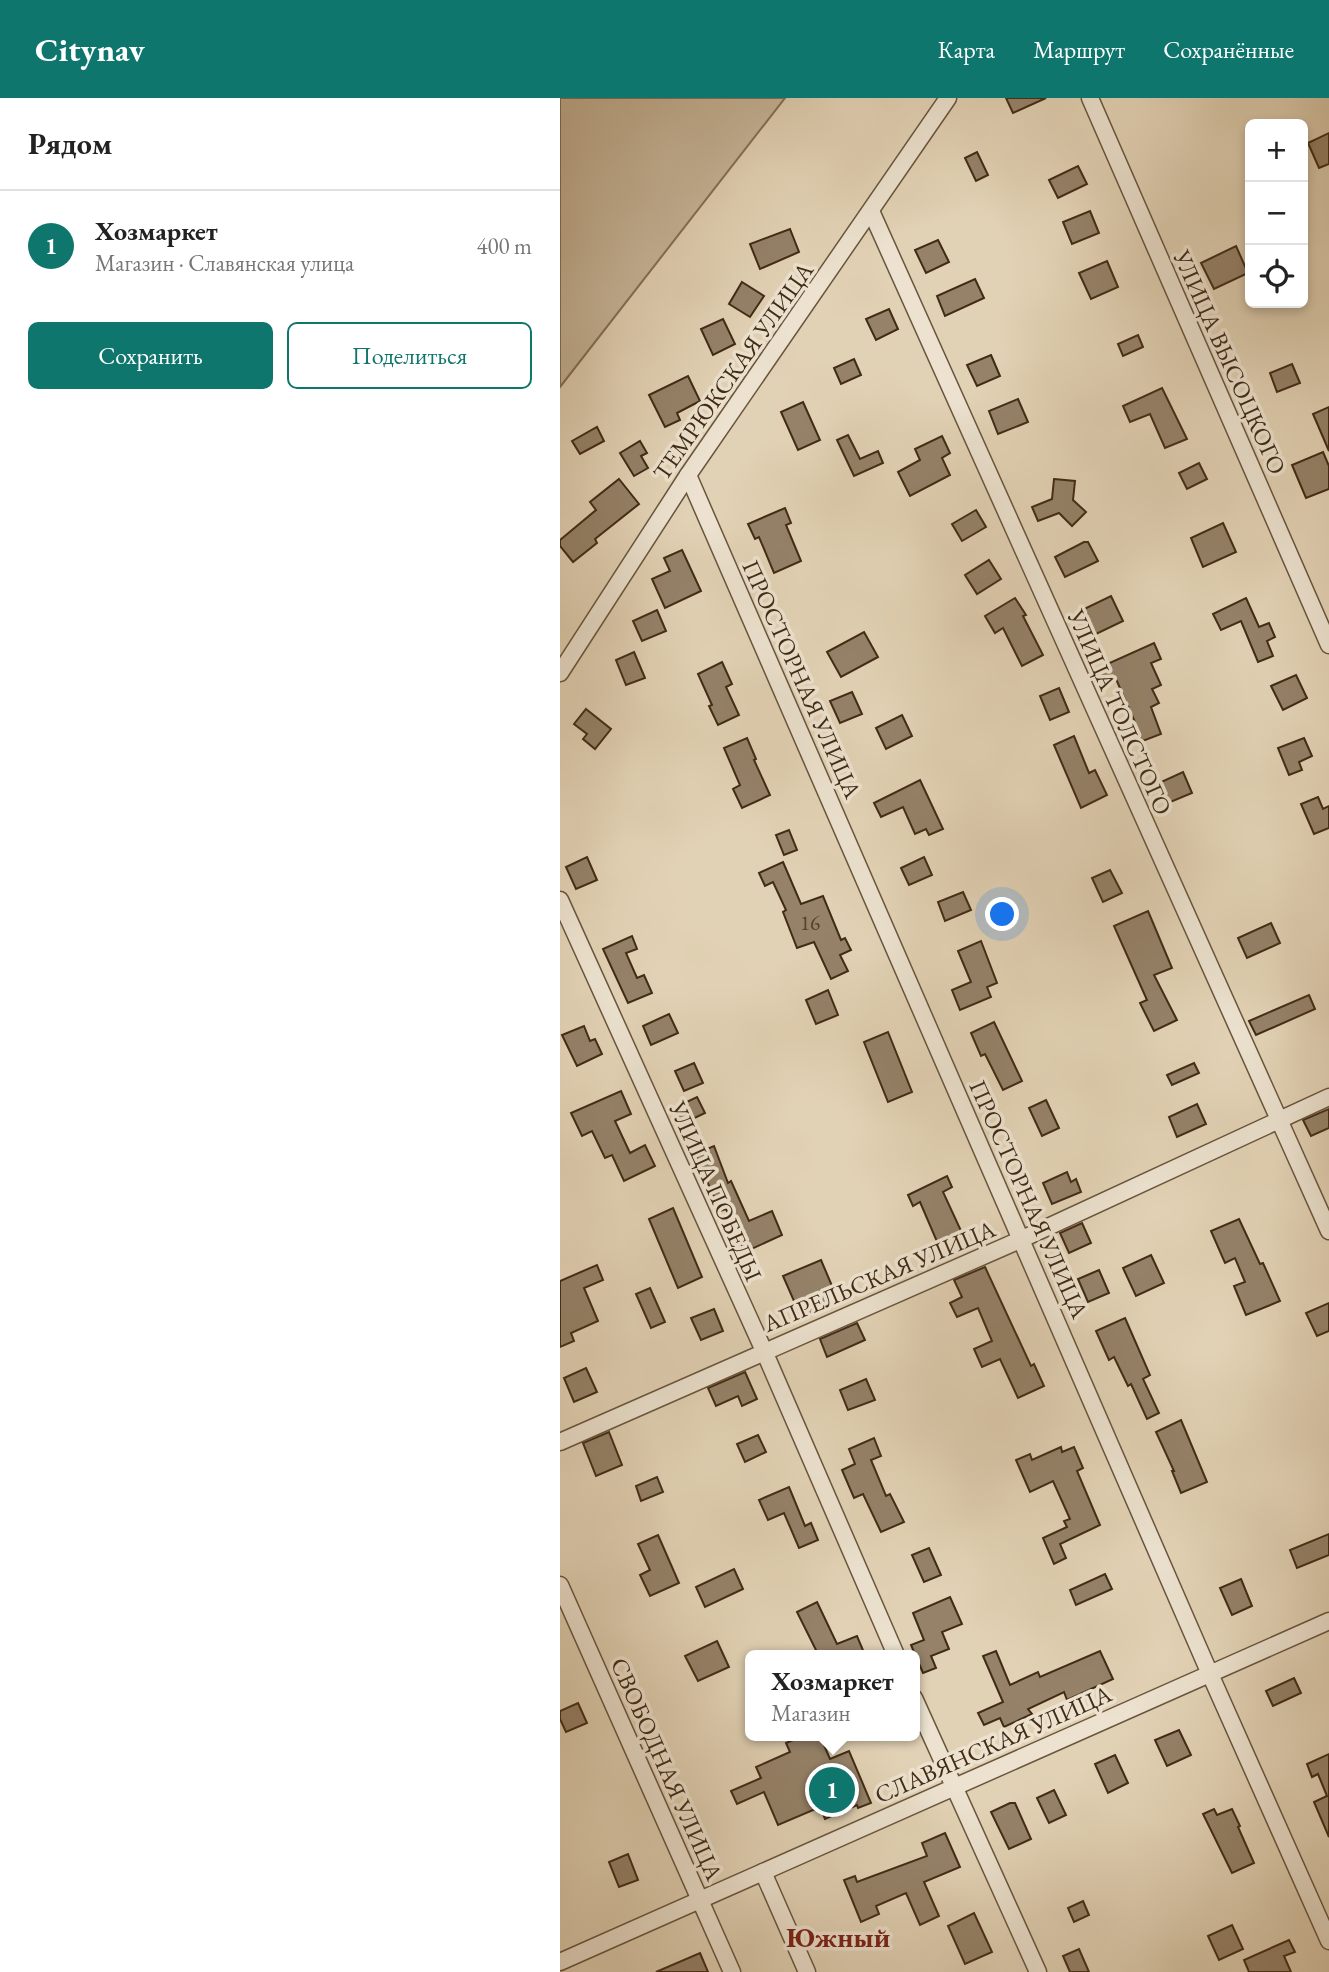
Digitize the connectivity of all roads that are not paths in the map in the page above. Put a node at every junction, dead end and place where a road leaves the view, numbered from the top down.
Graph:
1 (948, 98) edge
2 (1090, 98) edge
3 (871, 211) junction
4 (688, 475) junction
5 (1329, 645) edge
6 (560, 673) edge
7 (560, 900) edge
8 (1329, 1097) edge
9 (1279, 1120) junction
10 (1329, 1231) edge
11 (1022, 1239) junction
12 (764, 1351) junction
13 (560, 1442) edge
14 (560, 1585) edge
15 (1329, 1620) edge
16 (894, 1650) edge
17 (1210, 1674) junction
18 (920, 1712) edge
19 (952, 1786) junction
20 (763, 1872) junction
21 (700, 1899) junction
22 (1329, 1941) edge
23 (560, 1962) edge
24 (732, 1972) edge
25 (807, 1972) edge
26 (1038, 1972) edge

1 - 3 street, ТЕМРЮКСКАЯ УЛИЦА
2 - 5 street, УЛИЦА ВЫСОЦКОГО
3 - 4 street, ТЕМРЮКСКАЯ УЛИЦА
3 - 9 street, УЛИЦА ТОЛСТОГО
4 - 6 street, ТЕМРЮКСКАЯ УЛИЦА
4 - 11 street, ПРОСТОРНАЯ УЛИЦА
7 - 12 street, УЛИЦА ПОБЕДЫ
8 - 9 street, АПРЕЛЬСКАЯ УЛИЦА
9 - 10 street, УЛИЦА ТОЛСТОГО
9 - 11 street, АПРЕЛЬСКАЯ УЛИЦА
11 - 12 street, АПРЕЛЬСКАЯ УЛИЦА
11 - 17 street, ПРОСТОРНАЯ УЛИЦА
12 - 13 street, АПРЕЛЬСКАЯ УЛИЦА
12 - 16 street, УЛИЦА ПОБЕДЫ
14 - 21 street, СВОБОДНАЯ УЛИЦА
15 - 17 street, СЛАВЯНСКАЯ УЛИЦА
17 - 19 street, СЛАВЯНСКАЯ УЛИЦА
17 - 22 street, ПРОСТОРНАЯ УЛИЦА
18 - 19 street
19 - 20 street, СЛАВЯНСКАЯ УЛИЦА
19 - 26 street
20 - 21 street, СЛАВЯНСКАЯ УЛИЦА
20 - 25 street, СВОБОДНАЯ УЛИЦА
21 - 23 street, СЛАВЯНСКАЯ УЛИЦА
21 - 24 street, СВОБОДНАЯ УЛИЦА

